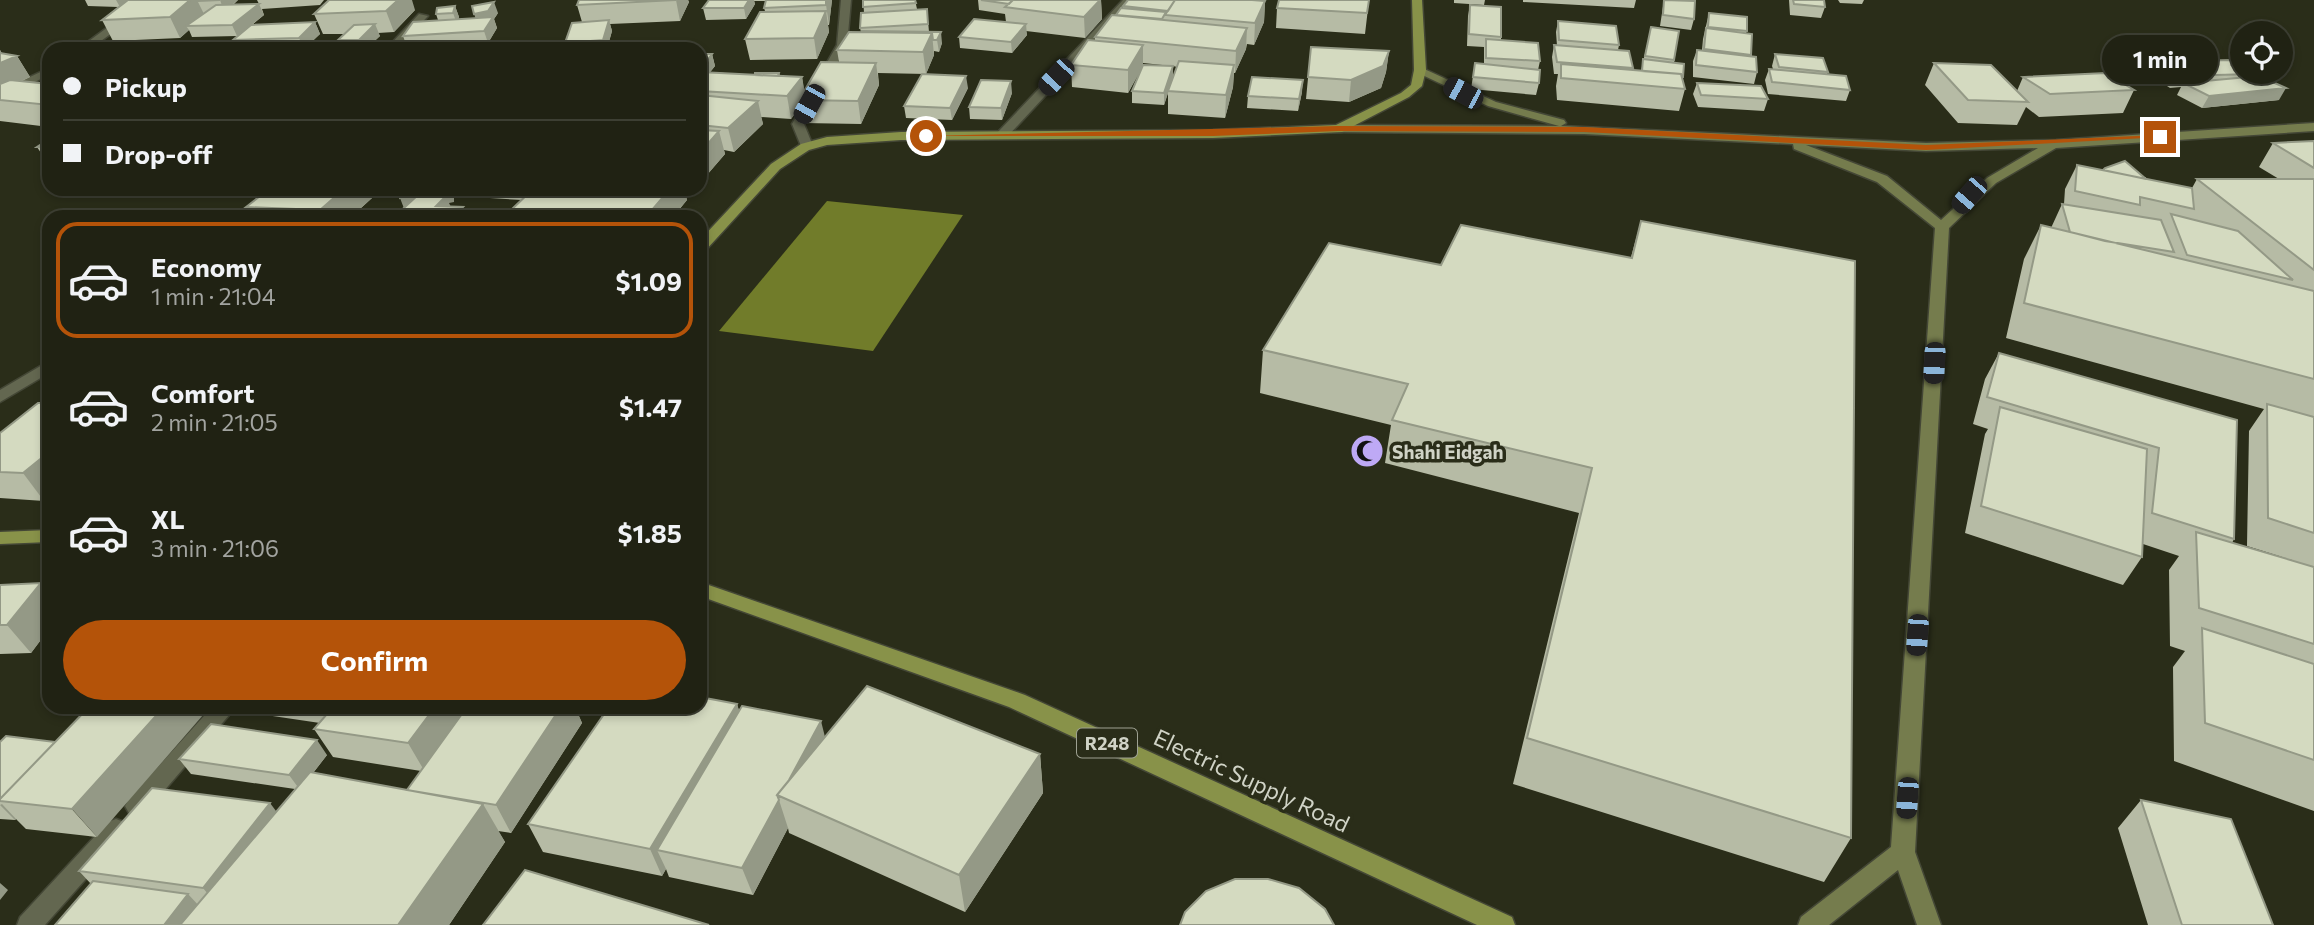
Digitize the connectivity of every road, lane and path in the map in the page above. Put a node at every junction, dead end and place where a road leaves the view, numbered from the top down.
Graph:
1 (152, 0) edge
2 (846, 0) edge
3 (1129, 0) edge
4 (1417, 0) edge
5 (423, 16) dead end
6 (93, 42) edge
7 (398, 42) edge
8 (1420, 70) junction
9 (42, 75) edge
10 (0, 96) edge
11 (2314, 127) edge
12 (1338, 129) junction
13 (1584, 130) junction
14 (1002, 135) junction
15 (1783, 140) junction
16 (2056, 144) junction
17 (807, 146) junction
18 (1942, 227) junction
19 (707, 240) edge
20 (42, 370) edge
21 (0, 397) edge
22 (42, 536) edge
23 (0, 538) edge
24 (707, 591) edge
25 (219, 714) edge
26 (1903, 852) junction
27 (29, 925) edge
28 (1503, 925) edge
29 (1810, 925) edge
30 (1929, 925) edge

1 - 6 street
2 - 17 street
3 - 14 street
4 - 8 main road
5 - 7 street
8 - 12 main road
8 - 13 main road
9 - 10 street
11 - 16 main road
12 - 13 main road
12 - 14 main road
13 - 15 main road
14 - 17 main road
15 - 16 main road
15 - 18 main road
16 - 18 main road
17 - 19 main road
18 - 26 main road
20 - 21 street
22 - 23 main road
24 - 28 main road, Electric Supply Road / R248
25 - 27 street
26 - 29 main road
26 - 30 main road

